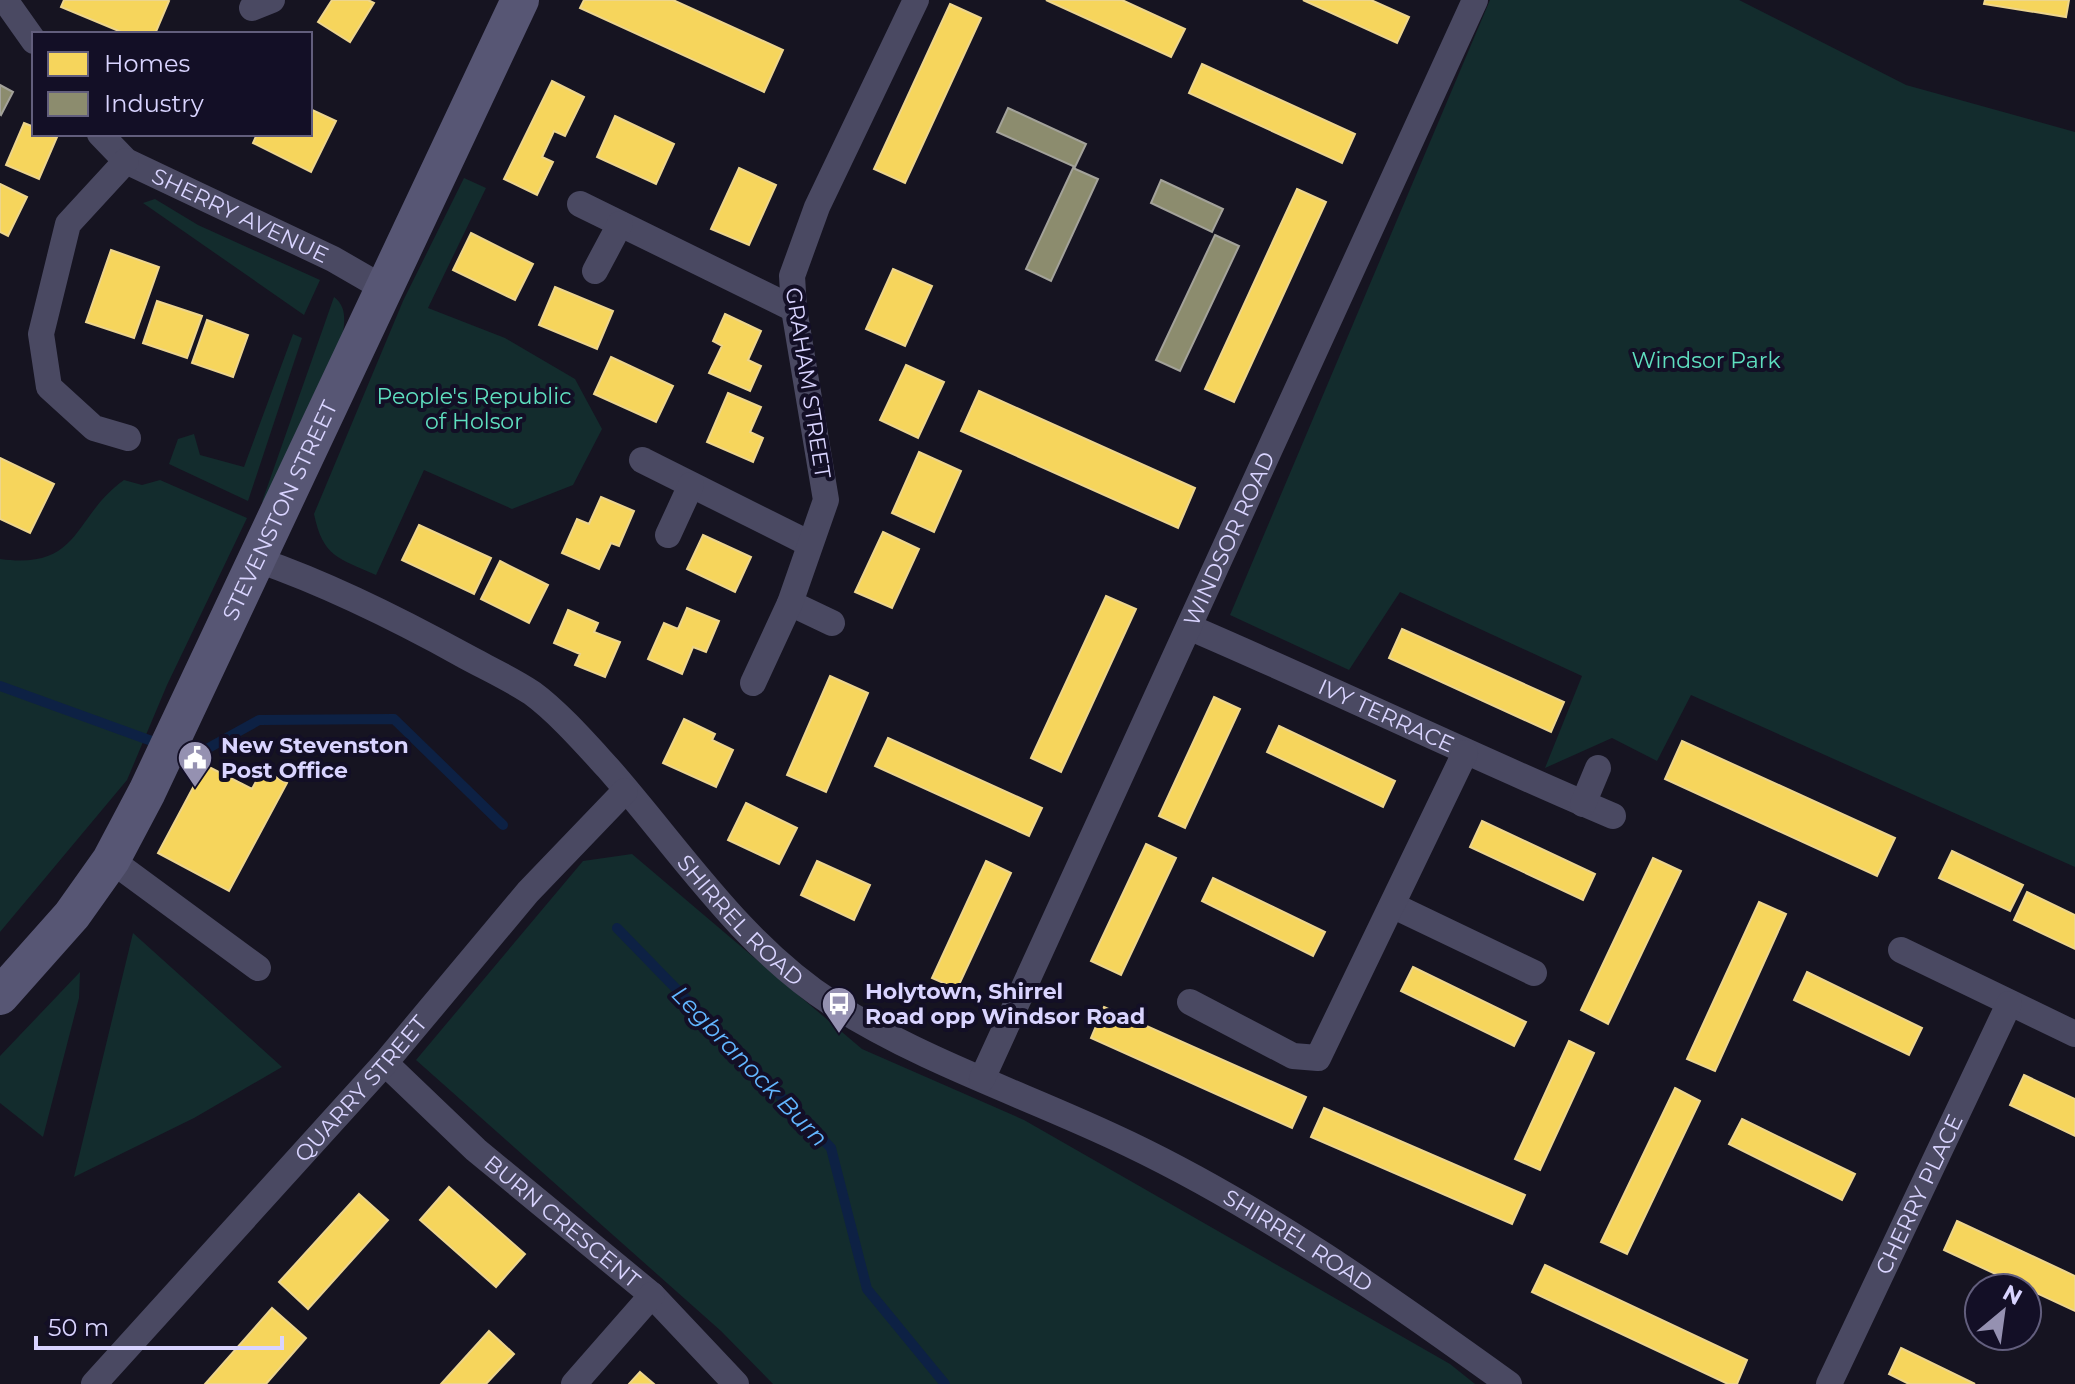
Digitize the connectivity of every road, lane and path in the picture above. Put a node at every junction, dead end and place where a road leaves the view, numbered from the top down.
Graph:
1 (5, 0) edge
2 (520, 0) edge
3 (916, 0) edge
4 (1475, 0) edge
5 (32, 38) edge
6 (102, 136) edge
7 (126, 161) junction
8 (580, 204) dead end
9 (620, 224) junction
10 (595, 271) dead end
11 (385, 289) junction
12 (794, 309) junction
13 (128, 438) dead end
14 (642, 460) dead end
15 (691, 485) junction
16 (668, 535) dead end
17 (810, 544) junction
18 (258, 560) junction
19 (790, 603) junction
20 (832, 623) dead end
21 (1191, 628) junction
22 (753, 683) dead end
23 (1465, 753) junction
24 (1598, 768) dead end
25 (625, 791) junction
26 (1583, 804) junction
27 (1613, 816) dead end
28 (111, 860) junction
29 (1394, 906) junction
30 (1901, 950) dead end
31 (258, 968) dead end
32 (1534, 973) dead end
33 (0, 996) edge
34 (1190, 1002) dead end
35 (2009, 1004) junction
36 (2075, 1034) edge
37 (385, 1063) junction
38 (982, 1079) junction
39 (652, 1295) junction
40 (94, 1384) edge
41 (574, 1384) edge
42 (736, 1384) edge
43 (1509, 1384) edge
44 (1829, 1384) edge

1 - 5 street
2 - 11 main road, STEVENSTON STREET
3 - 12 street, GRAHAM STREET
4 - 21 street, WINDSOR ROAD
6 - 7 street, SHERRY AVENUE
7 - 11 street, SHERRY AVENUE
7 - 13 street
8 - 9 street
9 - 10 street
9 - 12 street
11 - 18 main road, STEVENSTON STREET
12 - 17 street, GRAHAM STREET
14 - 15 street
15 - 16 street
15 - 17 street
17 - 19 street, GRAHAM STREET
18 - 25 street, SHIRREL ROAD
18 - 28 main road, STEVENSTON STREET
19 - 20 street
19 - 22 street, GRAHAM STREET
21 - 23 street, IVY TERRACE
21 - 38 street, WINDSOR ROAD
23 - 26 street, IVY TERRACE
23 - 29 street
24 - 26 street
25 - 37 street, QUARRY STREET
25 - 38 street, SHIRREL ROAD
26 - 27 street, IVY TERRACE
28 - 31 street
28 - 33 main road, STEVENSTON STREET
29 - 32 street
29 - 34 street
30 - 35 street
35 - 36 street
35 - 44 street, CHERRY PLACE
37 - 39 street, BURN CRESCENT
37 - 40 street, QUARRY STREET
38 - 43 street, SHIRREL ROAD
39 - 41 street
39 - 42 street, BURN CRESCENT

